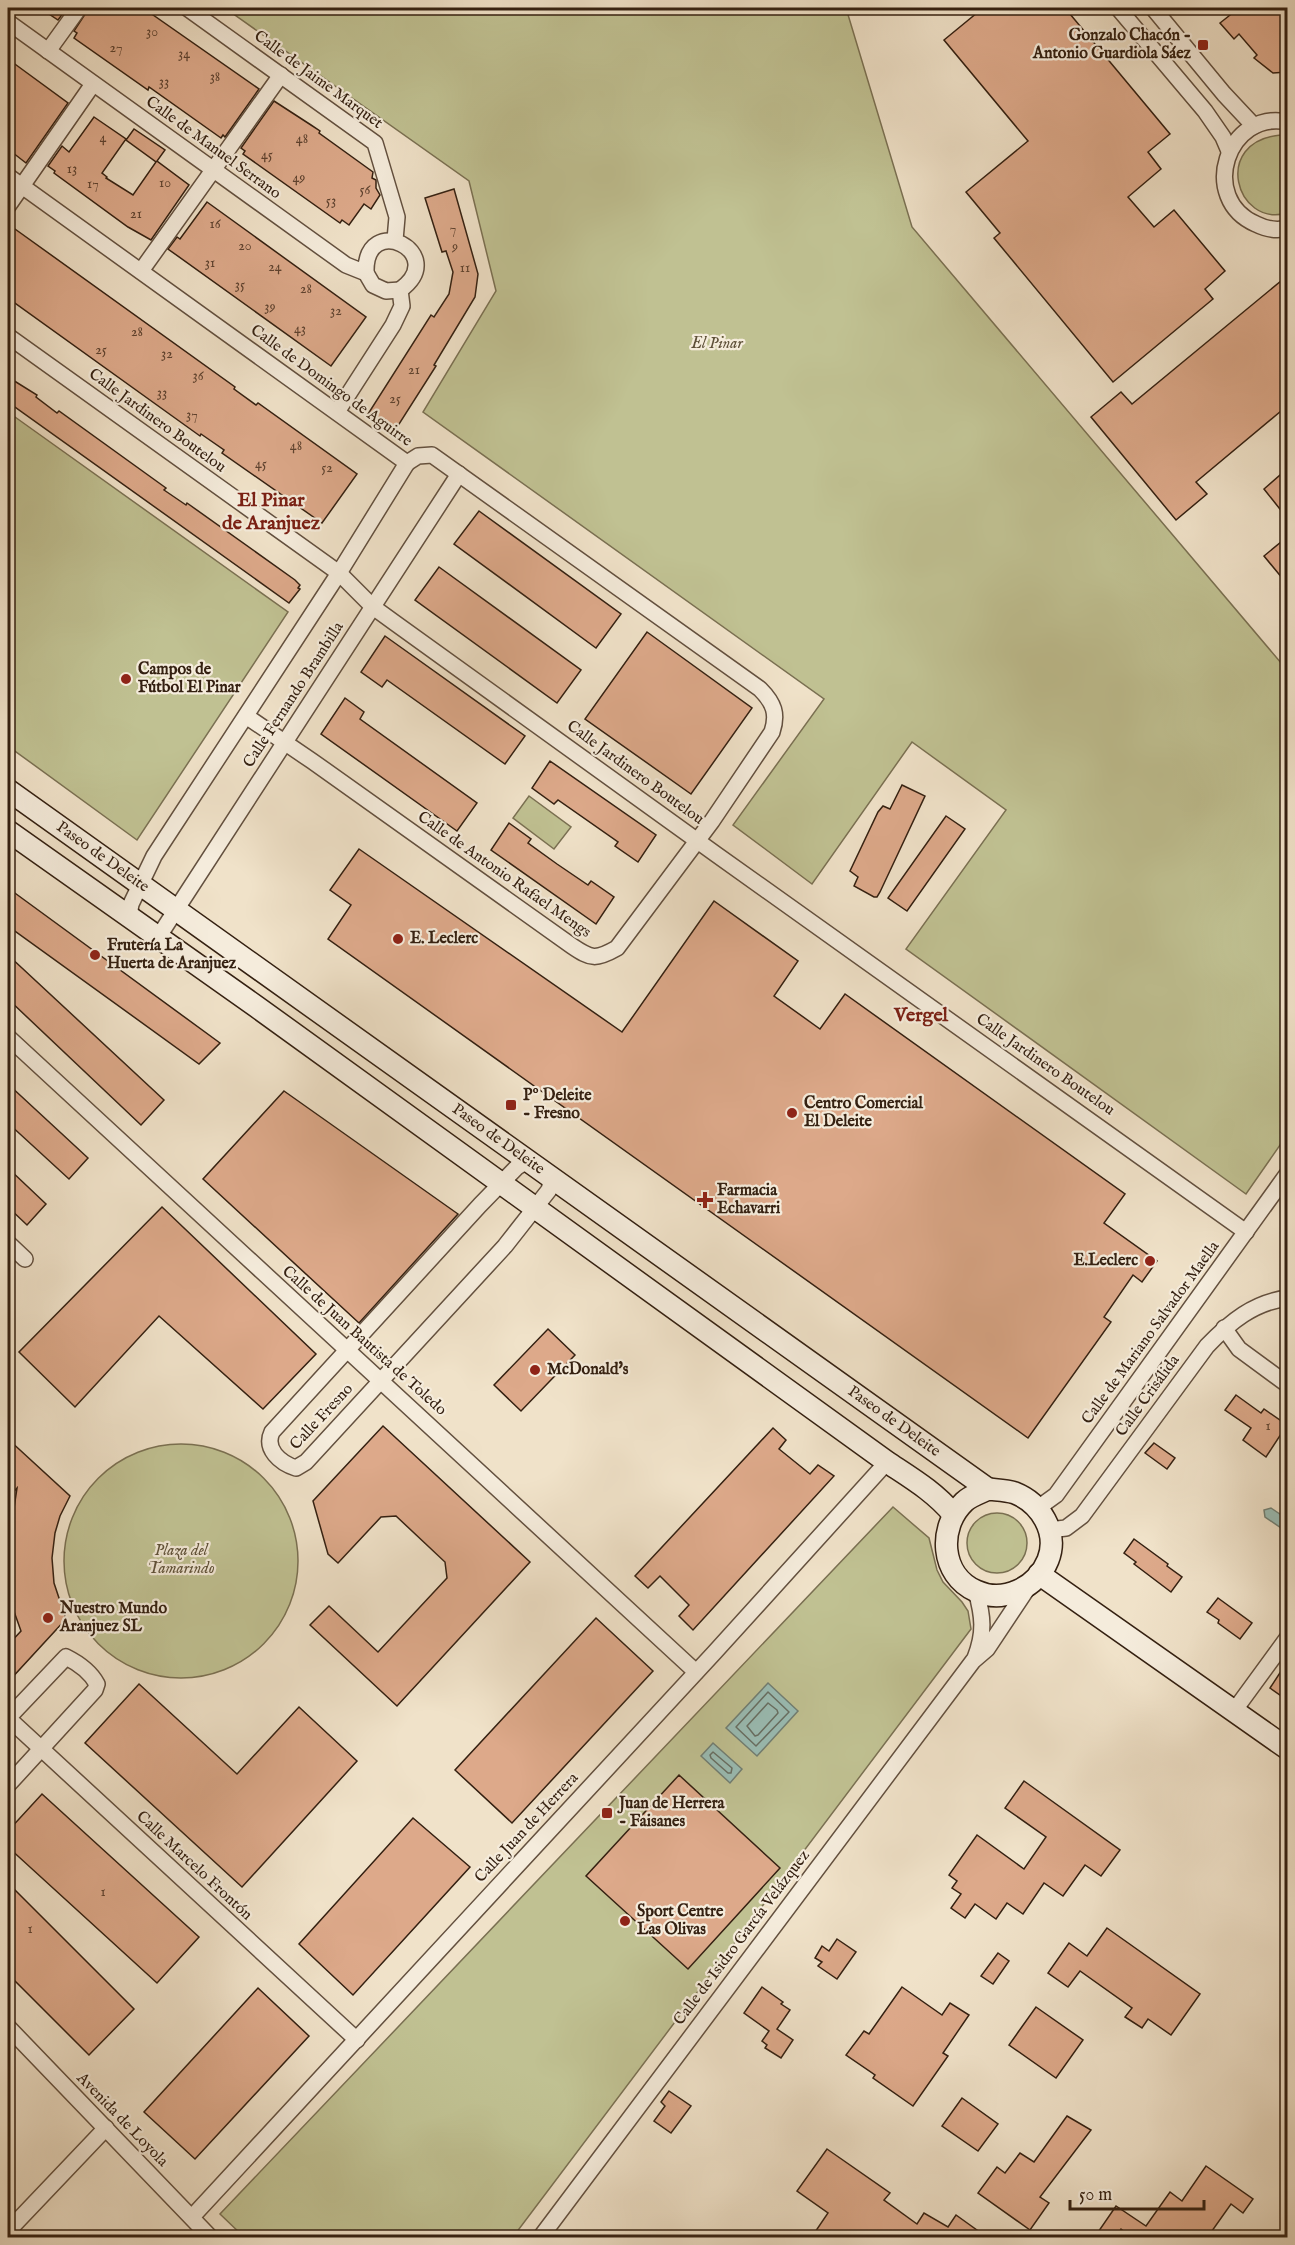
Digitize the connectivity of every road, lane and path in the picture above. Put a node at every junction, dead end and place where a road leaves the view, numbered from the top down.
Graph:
1 (79, 8) edge
2 (187, 8) edge
3 (1118, 8) edge
4 (1153, 8) edge
5 (8, 22) edge
6 (48, 51) junction
7 (281, 75) junction
8 (93, 84) junction
9 (1287, 122) edge
10 (1254, 126) junction
11 (1229, 151) junction
12 (213, 170) junction
13 (8, 176) edge
14 (22, 186) junction
15 (8, 206) edge
16 (1287, 228) edge
17 (395, 240) junction
18 (141, 271) junction
19 (366, 273) junction
20 (400, 290) junction
21 (8, 336) edge
22 (337, 412) junction
23 (406, 463) junction
24 (459, 474) junction
25 (339, 573) junction
26 (373, 607) junction
27 (775, 712) joint
28 (246, 716) junction
29 (285, 742) junction
30 (8, 795) edge
31 (8, 831) edge
32 (697, 840) junction
33 (141, 884) junction
34 (176, 910) junction
35 (129, 916) junction
36 (159, 936) junction
37 (8, 1037) edge
38 (527, 1161) junction
39 (1287, 1173) edge
40 (552, 1178) junction
41 (503, 1183) junction
42 (536, 1208) junction
43 (1246, 1232) junction
44 (8, 1243) edge
45 (25, 1259) dead end
46 (1287, 1298) edge
47 (1224, 1328) junction
48 (347, 1350) junction
49 (380, 1381) junction
50 (1287, 1385) edge
51 (887, 1462) junction
52 (988, 1489) junction
53 (1038, 1508) junction
54 (953, 1514) junction
55 (1049, 1530) junction
56 (1035, 1579) junction
57 (976, 1591) junction
58 (1287, 1637) edge
59 (974, 1660) junction
60 (696, 1671) junction
61 (1234, 1711) junction
62 (8, 1718) edge
63 (41, 1749) junction
64 (1287, 1749) edge
65 (8, 1785) edge
66 (8, 2027) edge
67 (357, 2040) junction
68 (106, 2128) junction
69 (192, 2217) junction
70 (8, 2231) edge
71 (211, 2238) edge
72 (540, 2238) edge

1 - 6 street
2 - 7 street, Calle de Jaime Marquet
3 - 11 street
4 - 10 street
5 - 6 street, Calle de Manuel Serrano
6 - 8 street, Calle de Manuel Serrano
7 - 12 street
7 - 17 street, Calle de Jaime Marquet
8 - 12 street, Calle de Manuel Serrano
8 - 14 street
9 - 10 street
10 - 11 street
11 - 16 street
12 - 18 street
12 - 19 street, Calle de Manuel Serrano
13 - 14 street, Calle de Domingo de Aguirre
14 - 15 street
14 - 18 street, Calle de Domingo de Aguirre
17 - 19 street
17 - 20 street
18 - 22 street, Calle de Domingo de Aguirre
19 - 20 street, Calle de Manuel Serrano
20 - 22 street
21 - 25 street, Calle Jardinero Boutelou
22 - 23 street, Calle de Domingo de Aguirre
23 - 24 street, Calle de Domingo de Aguirre
23 - 25 street, Calle Fernando Brambilla
24 - 26 street, Calle Fernando Brambilla
24 - 27 street, Calle de Domingo de Aguirre
25 - 26 street, Calle Jardinero Boutelou
25 - 28 street, Calle Fernando Brambilla
26 - 29 street, Calle Fernando Brambilla
26 - 32 street, Calle Jardinero Boutelou
27 - 32 street, Calle de Antonio Rafael Mengs
28 - 29 street, Calle de Antonio Rafael Mengs
28 - 33 street, Calle Fernando Brambilla
29 - 32 street, Calle de Antonio Rafael Mengs
29 - 34 street, Calle Fernando Brambilla
30 - 33 main road, Paseo de Deleite
31 - 35 main road, Paseo de Deleite
32 - 43 street, Calle Jardinero Boutelou
33 - 34 main road, Paseo de Deleite
33 - 35 street, Calle Fernando Brambilla
34 - 36 street, Calle Fernando Brambilla
34 - 38 main road, Paseo de Deleite
35 - 36 main road, Paseo de Deleite
36 - 41 main road, Paseo de Deleite
37 - 48 street, Calle de Juan Bautista de Toledo
38 - 40 main road, Paseo de Deleite
38 - 41 street, Calle Fresno
39 - 43 street, Calle de Mariano Salvador Maella
40 - 42 street, Calle Fresno
40 - 52 main road, Paseo de Deleite
41 - 42 main road, Paseo de Deleite
41 - 48 street, Calle Fresno
42 - 49 street, Calle Fresno
42 - 51 main road, Paseo de Deleite
43 - 53 street, Calle de Mariano Salvador Maella
44 - 45 street
46 - 47 street, Calle Crisálida
47 - 50 street
47 - 55 street, Calle Crisálida
48 - 49 street, Calle de Juan Bautista de Toledo
48 - 49 street, Calle Fresno
49 - 60 street, Calle de Juan Bautista de Toledo
51 - 54 main road, Paseo de Deleite
51 - 60 street, Calle Juan de Herrera
52 - 53 main road
52 - 54 main road
53 - 55 main road
54 - 57 main road
55 - 56 main road
56 - 57 main road
56 - 59 street, Calle de Isidro García Velázquez
56 - 61 main road
57 - 59 street, Calle de Isidro García Velázquez
58 - 61 street
59 - 72 street, Calle de Isidro García Velázquez
60 - 67 street, Calle Juan de Herrera
61 - 64 main road
62 - 63 street, Calle Marcelo Frontón
62 - 63 street
63 - 65 street
63 - 67 street, Calle Marcelo Frontón
66 - 68 street, Avenida de Loyola
67 - 69 street, Calle Juan de Herrera
68 - 69 street, Avenida de Loyola
68 - 70 street
69 - 71 street, Avenida de Loyola

